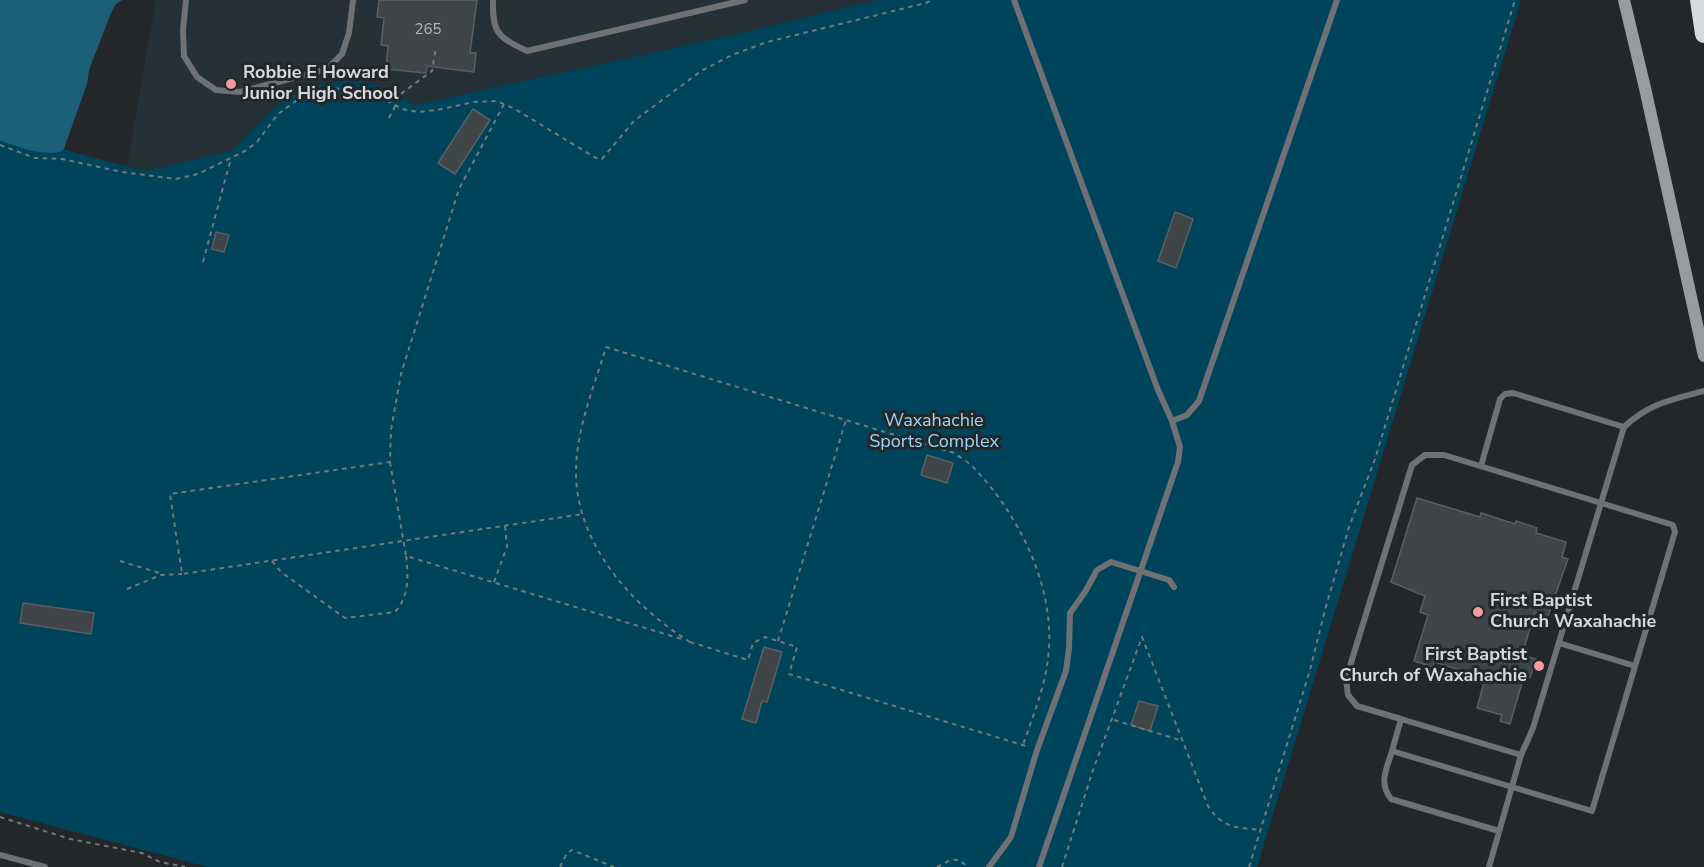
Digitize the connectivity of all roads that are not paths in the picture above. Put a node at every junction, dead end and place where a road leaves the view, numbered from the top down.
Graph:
1 (186, 0) edge
2 (353, 0) edge
3 (493, 0) edge
4 (745, 0) edge
5 (1014, 0) edge
6 (1337, 0) edge
7 (1624, 0) edge
8 (1699, 0) edge
9 (1704, 34) edge
10 (1704, 356) edge
11 (1704, 391) edge
12 (1172, 421) junction
13 (1624, 427) junction
14 (1481, 466) junction
15 (1602, 502) junction
16 (1141, 571) junction
17 (1174, 587) dead end
18 (1559, 643) junction
19 (1635, 666) junction
20 (1401, 719) junction
21 (1392, 751) junction
22 (1521, 755) junction
23 (1512, 787) junction
24 (1499, 831) junction
25 (0, 855) edge
26 (45, 867) edge
27 (989, 867) edge
28 (1039, 867) edge
29 (1489, 867) edge

1 - 2 lane
3 - 4 lane
5 - 12 lane
6 - 12 lane
7 - 10 main road
8 - 9 highway
11 - 13 lane
12 - 16 lane
13 - 14 lane
13 - 15 lane
14 - 15 lane
14 - 20 lane
15 - 18 lane
15 - 19 lane
16 - 17 lane
16 - 27 lane
16 - 28 lane
18 - 19 lane
18 - 22 lane
19 - 23 lane
20 - 21 lane
20 - 22 lane
21 - 23 lane
21 - 24 lane
22 - 23 lane
23 - 24 lane
24 - 29 lane
25 - 26 lane

